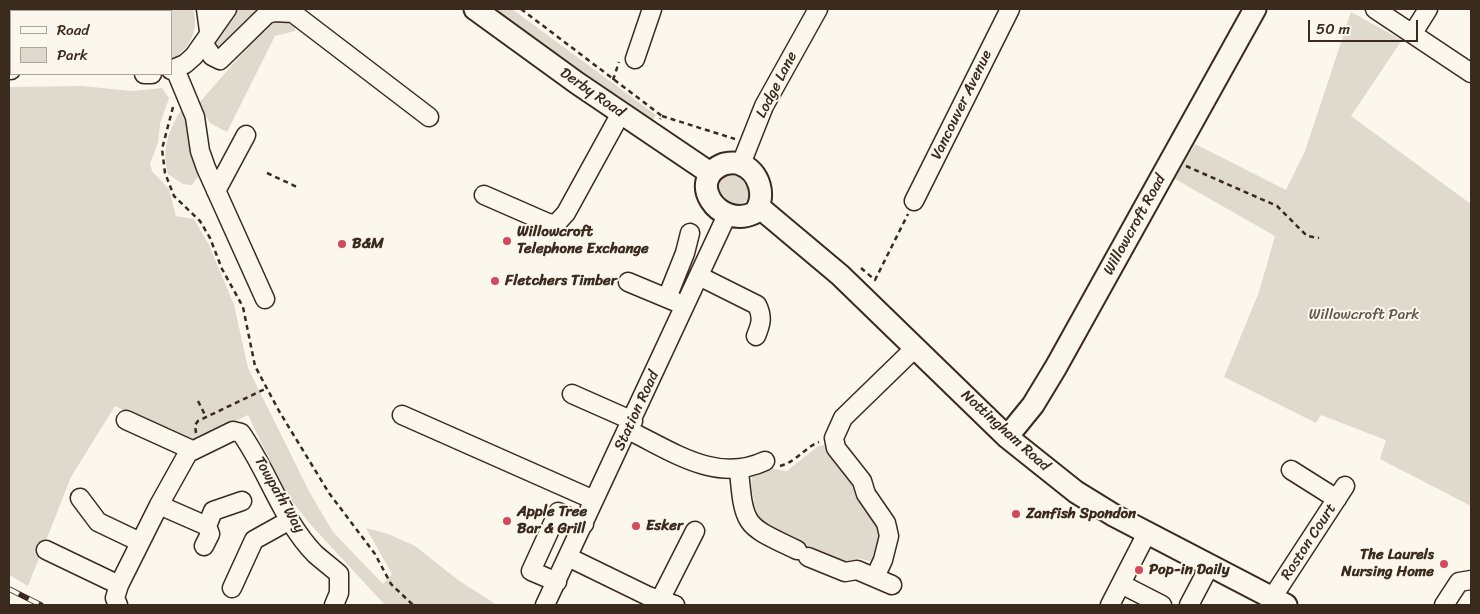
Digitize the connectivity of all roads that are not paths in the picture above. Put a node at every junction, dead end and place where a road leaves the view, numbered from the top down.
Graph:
1 (206, 9) edge
2 (226, 9) edge
3 (475, 9) edge
4 (652, 9) edge
5 (818, 9) edge
6 (1010, 9) edge
7 (1255, 9) edge
8 (1375, 9) edge
9 (1428, 9) edge
10 (1413, 33) junction
11 (206, 37) junction
12 (635, 59) dead end
13 (173, 69) edge
14 (1471, 74) edge
15 (621, 113) junction
16 (429, 117) dead end
17 (246, 135) dead end
18 (741, 164) junction
19 (710, 173) junction
20 (216, 191) junction
21 (484, 195) dead end
22 (914, 201) road end
23 (759, 206) junction
24 (727, 215) junction
25 (690, 233) dead end
26 (699, 276) junction
27 (628, 282) dead end
28 (667, 298) junction
29 (265, 299) dead end
30 (686, 305) junction
31 (756, 336) dead end
32 (916, 348) junction
33 (572, 394) dead end
34 (402, 415) dead end
35 (126, 420) dead end
36 (630, 426) junction
37 (1007, 437) junction
38 (197, 448) junction
39 (764, 461) road end
40 (739, 470) junction
41 (1291, 470) dead end
42 (80, 498) dead end
43 (594, 500) junction
44 (242, 501) dead end
45 (158, 505) junction
46 (290, 520) junction
47 (584, 524) junction
48 (207, 526) junction
49 (695, 531) dead end
50 (1147, 533) junction
51 (140, 542) junction
52 (204, 546) dead end
53 (46, 550) dead end
54 (568, 557) junction
55 (1210, 566) junction
56 (875, 577) junction
57 (1471, 580) edge
58 (556, 582) junction
59 (119, 584) junction
60 (1121, 584) junction
61 (892, 585) dead end
62 (232, 588) dead end
63 (657, 602) edge
64 (1279, 602) edge
65 (118, 605) edge
66 (334, 605) edge
67 (545, 605) edge
68 (1110, 605) edge
69 (1162, 605) edge
70 (1189, 605) edge
71 (1444, 605) edge

1 - 11 street
2 - 11 street
3 - 15 main road, Derby Road
4 - 12 street
5 - 18 street, Lodge Lane
6 - 22 street, Vancouver Avenue
7 - 37 main road, Willowcroft Road
8 - 10 street
9 - 10 street
10 - 14 street
11 - 13 street
11 - 16 street
13 - 20 street
15 - 19 main road, Derby Road
15 - 21 street
17 - 20 street
18 - 19 main road
18 - 23 main road
19 - 24 main road
20 - 29 street
23 - 24 main road
23 - 32 main road, Nottingham Road
24 - 26 street, Station Road
25 - 28 street
26 - 30 street, Station Road
26 - 31 street
27 - 28 street
28 - 30 street
30 - 36 street, Station Road
32 - 37 main road, Nottingham Road
32 - 56 street
33 - 36 street
34 - 43 street
35 - 38 street
36 - 40 street
36 - 43 street, Station Road
37 - 50 main road, Nottingham Road
38 - 45 street
38 - 46 street, Towpath Way
39 - 40 street
40 - 56 street
41 - 64 street, Roston Court
42 - 51 street
43 - 47 street, Station Road
44 - 48 street
45 - 48 street
45 - 51 street
46 - 62 street
46 - 66 street, Towpath Way
47 - 54 street, Station Road
47 - 58 street
48 - 52 street
49 - 63 street
50 - 55 main road, Nottingham Road
50 - 60 street
51 - 59 street
53 - 59 street
54 - 58 street, Station Road
54 - 63 street
55 - 64 main road, Nottingham Road
55 - 70 street
56 - 61 street
57 - 71 street
58 - 67 street, Station Road
59 - 65 street
60 - 68 street
60 - 69 street

